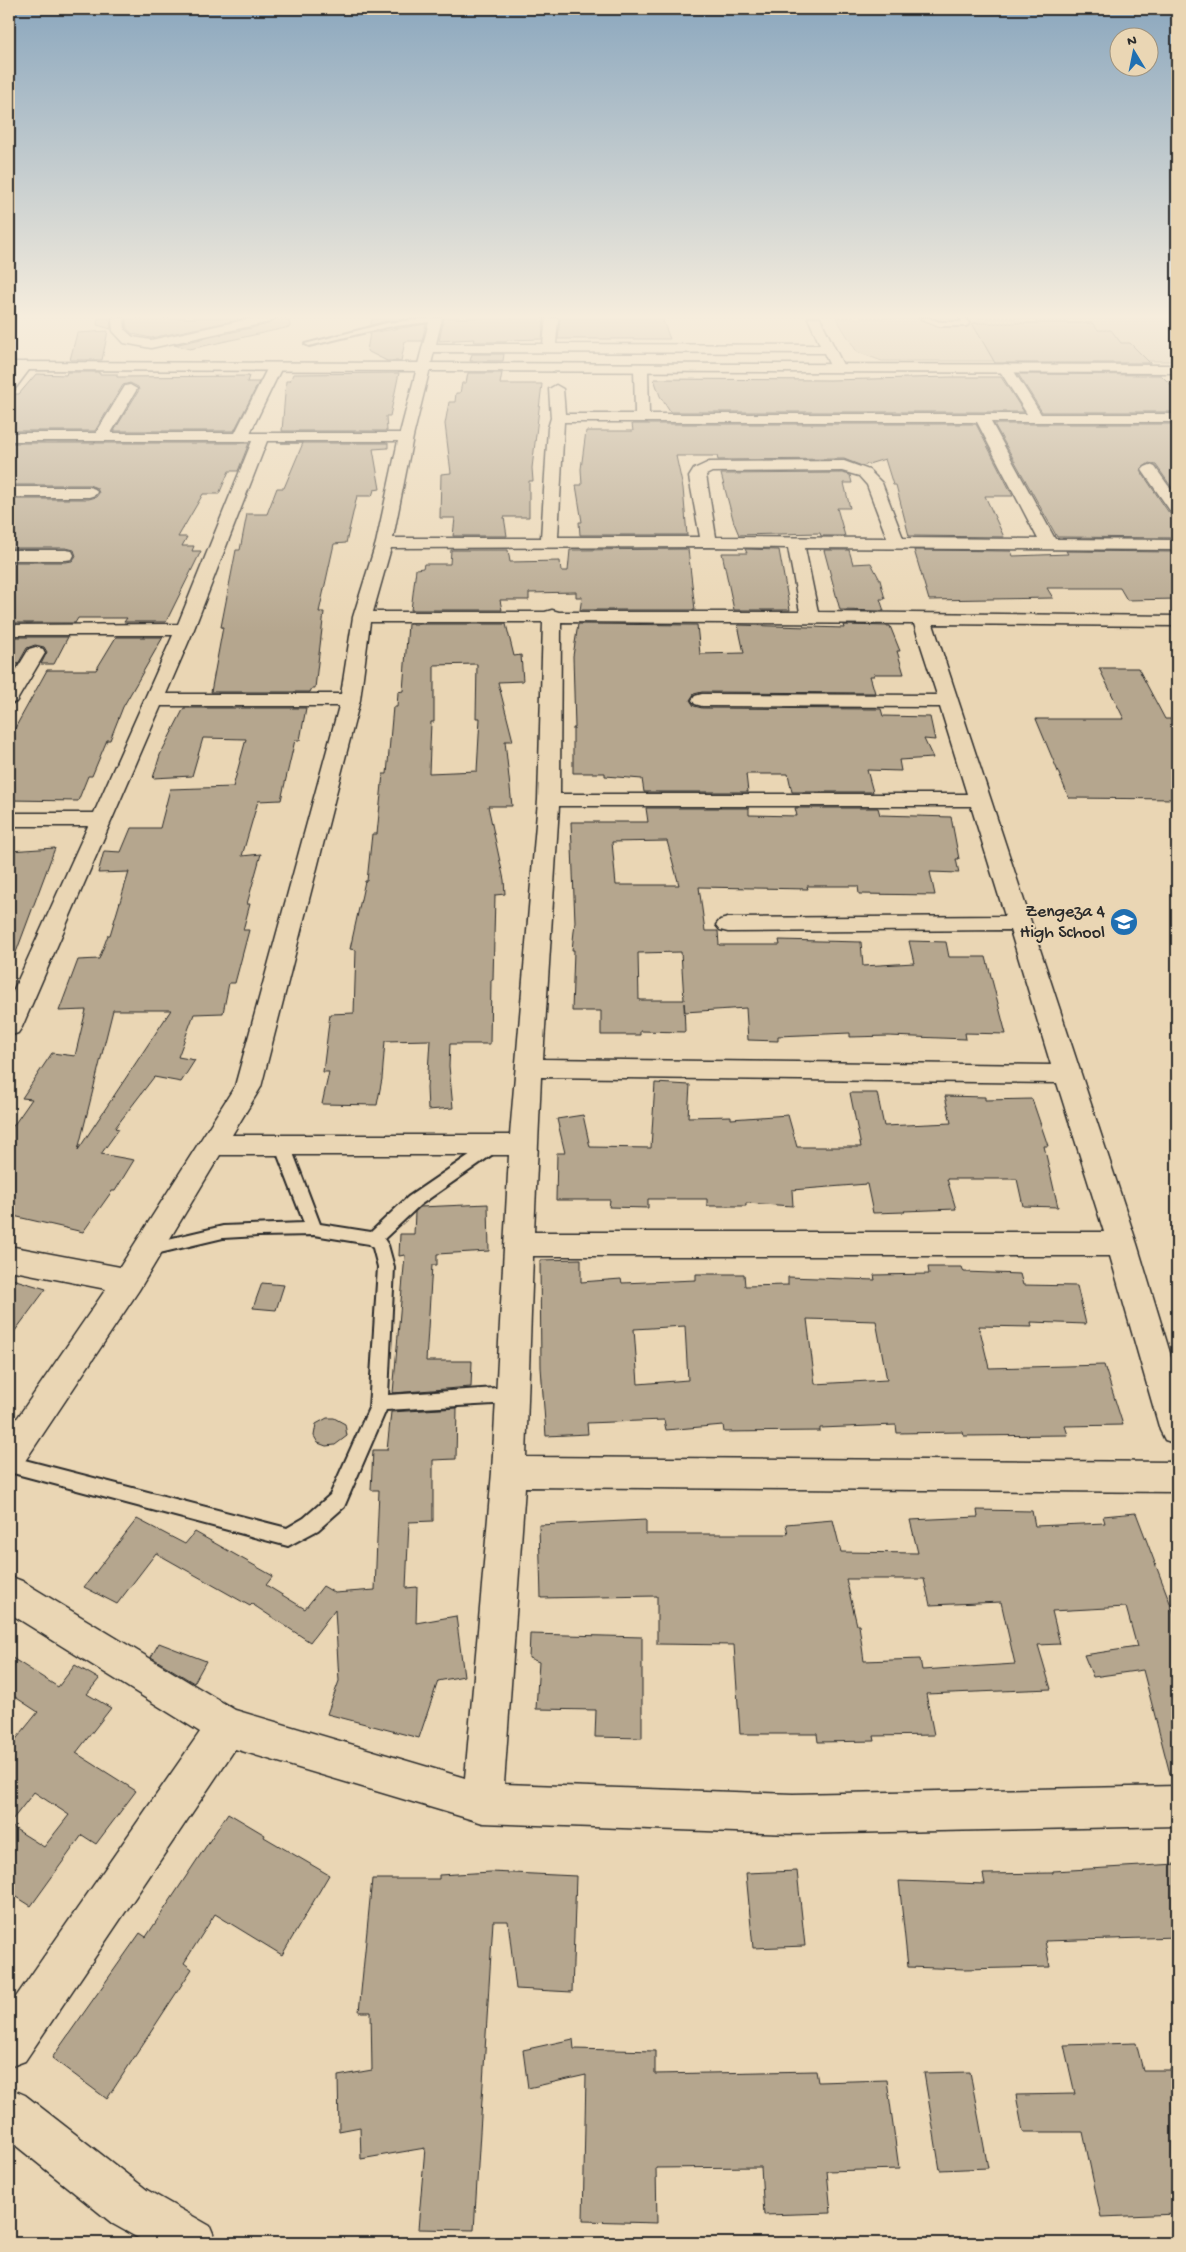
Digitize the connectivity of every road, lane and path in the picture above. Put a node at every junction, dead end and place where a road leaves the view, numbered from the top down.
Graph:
1 (109, 423) edge
2 (247, 423) edge
3 (410, 423) edge
4 (556, 423) edge
5 (984, 423) edge
6 (9, 436) edge
7 (101, 436) junction
8 (240, 437) junction
9 (261, 437) junction
10 (406, 437) junction
11 (1150, 470) dead end
12 (9, 492) edge
13 (89, 492) dead end
14 (1177, 509) edge
15 (709, 542) junction
16 (795, 542) junction
17 (384, 543) junction
18 (548, 543) junction
19 (897, 543) junction
20 (1048, 544) junction
21 (1177, 545) edge
22 (9, 555) edge
23 (66, 555) dead end
24 (552, 615) junction
25 (362, 616) junction
26 (810, 617) junction
27 (922, 619) junction
28 (1177, 621) edge
29 (185, 629) junction
30 (9, 630) edge
31 (36, 653) dead end
32 (9, 698) edge
33 (154, 700) junction
34 (350, 700) junction
35 (702, 700) dead end
36 (949, 701) junction
37 (549, 800) junction
38 (981, 800) junction
39 (9, 820) edge
40 (102, 820) junction
41 (1020, 923) junction
42 (728, 925) dead end
43 (9, 1027) edge
44 (528, 1068) junction
45 (1068, 1074) junction
46 (213, 1145) junction
47 (282, 1145) junction
48 (509, 1145) junction
49 (314, 1229) junction
50 (374, 1239) junction
51 (518, 1244) junction
52 (1122, 1244) junction
53 (147, 1250) junction
54 (9, 1258) edge
55 (128, 1281) junction
56 (512, 1395) junction
57 (379, 1403) junction
58 (1177, 1430) edge
59 (9, 1457) edge
60 (9, 1464) edge
61 (509, 1472) junction
62 (1177, 1478) edge
63 (9, 1593) edge
64 (227, 1727) junction
65 (483, 1803) junction
66 (1177, 1806) edge
67 (9, 2045) edge
68 (9, 2111) edge
69 (193, 2243) edge

1 - 7 street
2 - 8 street
3 - 10 street
4 - 18 street
5 - 20 street
6 - 7 street
7 - 8 street
8 - 9 street
9 - 10 street
9 - 29 street
10 - 17 street
11 - 14 street
12 - 13 street
15 - 16 street
15 - 18 street
15 - 19 street
16 - 19 street
16 - 26 street
17 - 18 street
17 - 25 street
19 - 20 street
20 - 21 street
22 - 23 street
24 - 25 street
24 - 26 street
24 - 37 street
25 - 34 street
26 - 27 street
27 - 28 street
27 - 36 street
29 - 30 street
29 - 33 street
31 - 32 street
33 - 34 street
33 - 40 street
34 - 46 street
35 - 36 street
36 - 38 street
37 - 38 street
37 - 44 street
38 - 41 street
39 - 40 street
40 - 43 street
41 - 42 street
41 - 45 street
44 - 45 street
44 - 48 street
45 - 52 street
46 - 47 street
46 - 53 street
47 - 48 street
47 - 49 lane
48 - 50 lane
48 - 51 street
49 - 50 lane
49 - 53 lane
50 - 57 lane
51 - 52 street
51 - 56 street
52 - 58 street
53 - 55 street
54 - 55 street
55 - 59 street
56 - 57 lane
56 - 61 street
57 - 60 lane
61 - 62 street
61 - 65 street
63 - 64 street
64 - 65 street
64 - 67 street
65 - 66 street
68 - 69 street

